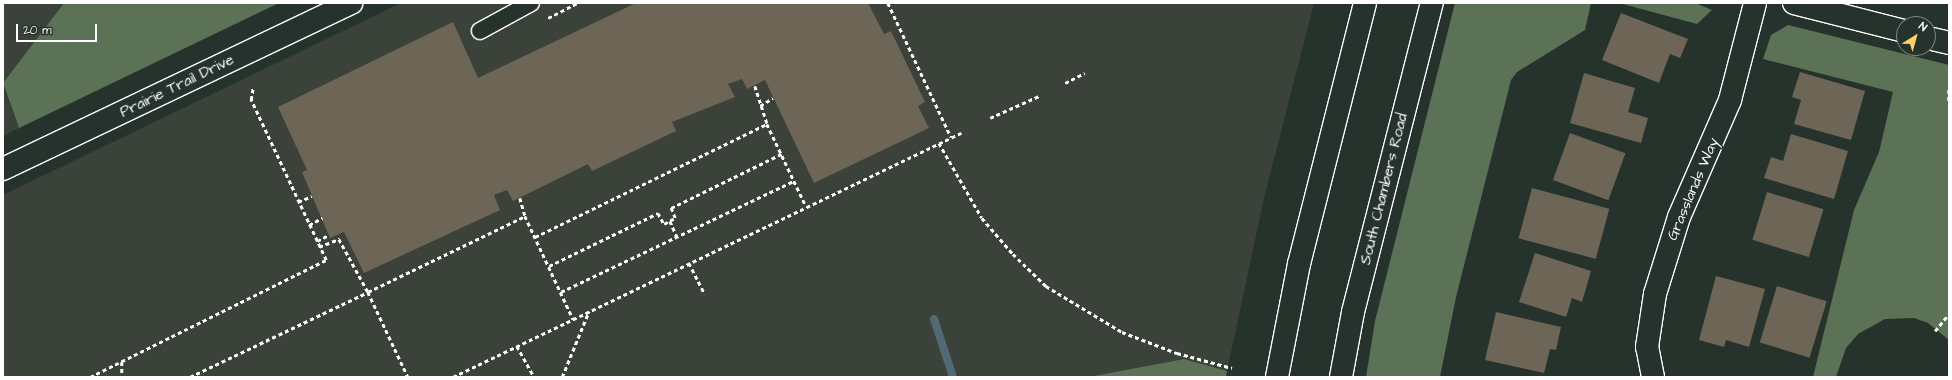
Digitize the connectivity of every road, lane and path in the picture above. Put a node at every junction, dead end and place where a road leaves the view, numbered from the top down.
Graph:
1 (351, 3) edge
2 (531, 3) edge
3 (888, 3) edge
4 (1365, 3) edge
5 (1432, 3) edge
6 (1755, 3) edge
7 (1794, 3) edge
8 (1896, 29) edge
9 (480, 31) dead end
10 (1936, 40) edge
11 (1949, 43) edge
12 (1085, 73) dead end
13 (1065, 83) dead end
14 (755, 86) dead end
15 (253, 87) dead end
16 (1949, 90) edge
17 (1039, 96) dead end
18 (773, 98) dead end
19 (1949, 103) edge
20 (760, 106) junction
21 (990, 118) dead end
22 (767, 124) junction
23 (961, 133) dead end
24 (951, 137) junction
25 (939, 143) junction
26 (781, 154) junction
27 (3, 169) edge
28 (794, 181) junction
29 (312, 196) dead end
30 (520, 198) dead end
31 (298, 202) junction
32 (806, 206) junction
33 (525, 216) junction
34 (322, 218) dead end
35 (670, 221) junction
36 (309, 225) junction
37 (329, 235) dead end
38 (535, 237) junction
39 (677, 237) junction
40 (316, 241) junction
41 (319, 247) junction
42 (689, 263) junction
43 (549, 266) junction
44 (368, 292) junction
45 (561, 292) junction
46 (705, 294) dead end
47 (590, 311) junction
48 (1949, 314) edge
49 (573, 319) junction
50 (1935, 331) dead end
51 (517, 346) junction
52 (122, 361) junction
53 (1232, 368) dead end
54 (90, 377) edge
55 (122, 377) edge
56 (190, 377) edge
57 (408, 377) edge
58 (453, 377) edge
59 (534, 377) edge
60 (562, 377) edge
61 (1277, 377) edge
62 (1341, 377) edge
63 (1653, 377) edge

1 - 27 street, Prairie Trail Drive
2 - 9 lane
3 - 24 path
4 - 61 street
5 - 62 street, South Chambers Road
6 - 63 street, Grasslands Way
7 - 8 street
10 - 11 street
12 - 13 path
14 - 20 path
15 - 31 path
16 - 19 path
17 - 21 path
18 - 20 path
20 - 22 path
22 - 26 path
22 - 38 path
23 - 24 path
24 - 25 path
25 - 32 path
25 - 53 path
26 - 28 path
26 - 35 path
28 - 32 path
28 - 39 path
29 - 31 path
30 - 33 path
31 - 36 path
32 - 42 path
33 - 38 path
33 - 44 path
34 - 36 path
35 - 39 path
35 - 43 path
36 - 40 path
37 - 40 path
38 - 43 path
39 - 45 path
40 - 41 path
41 - 44 path
41 - 52 path
42 - 46 path
42 - 47 path
43 - 45 path
44 - 56 path
44 - 57 path
45 - 49 path
47 - 49 path
47 - 60 path
48 - 50 path
49 - 51 path
51 - 58 path
51 - 59 path
52 - 54 path
52 - 55 path

